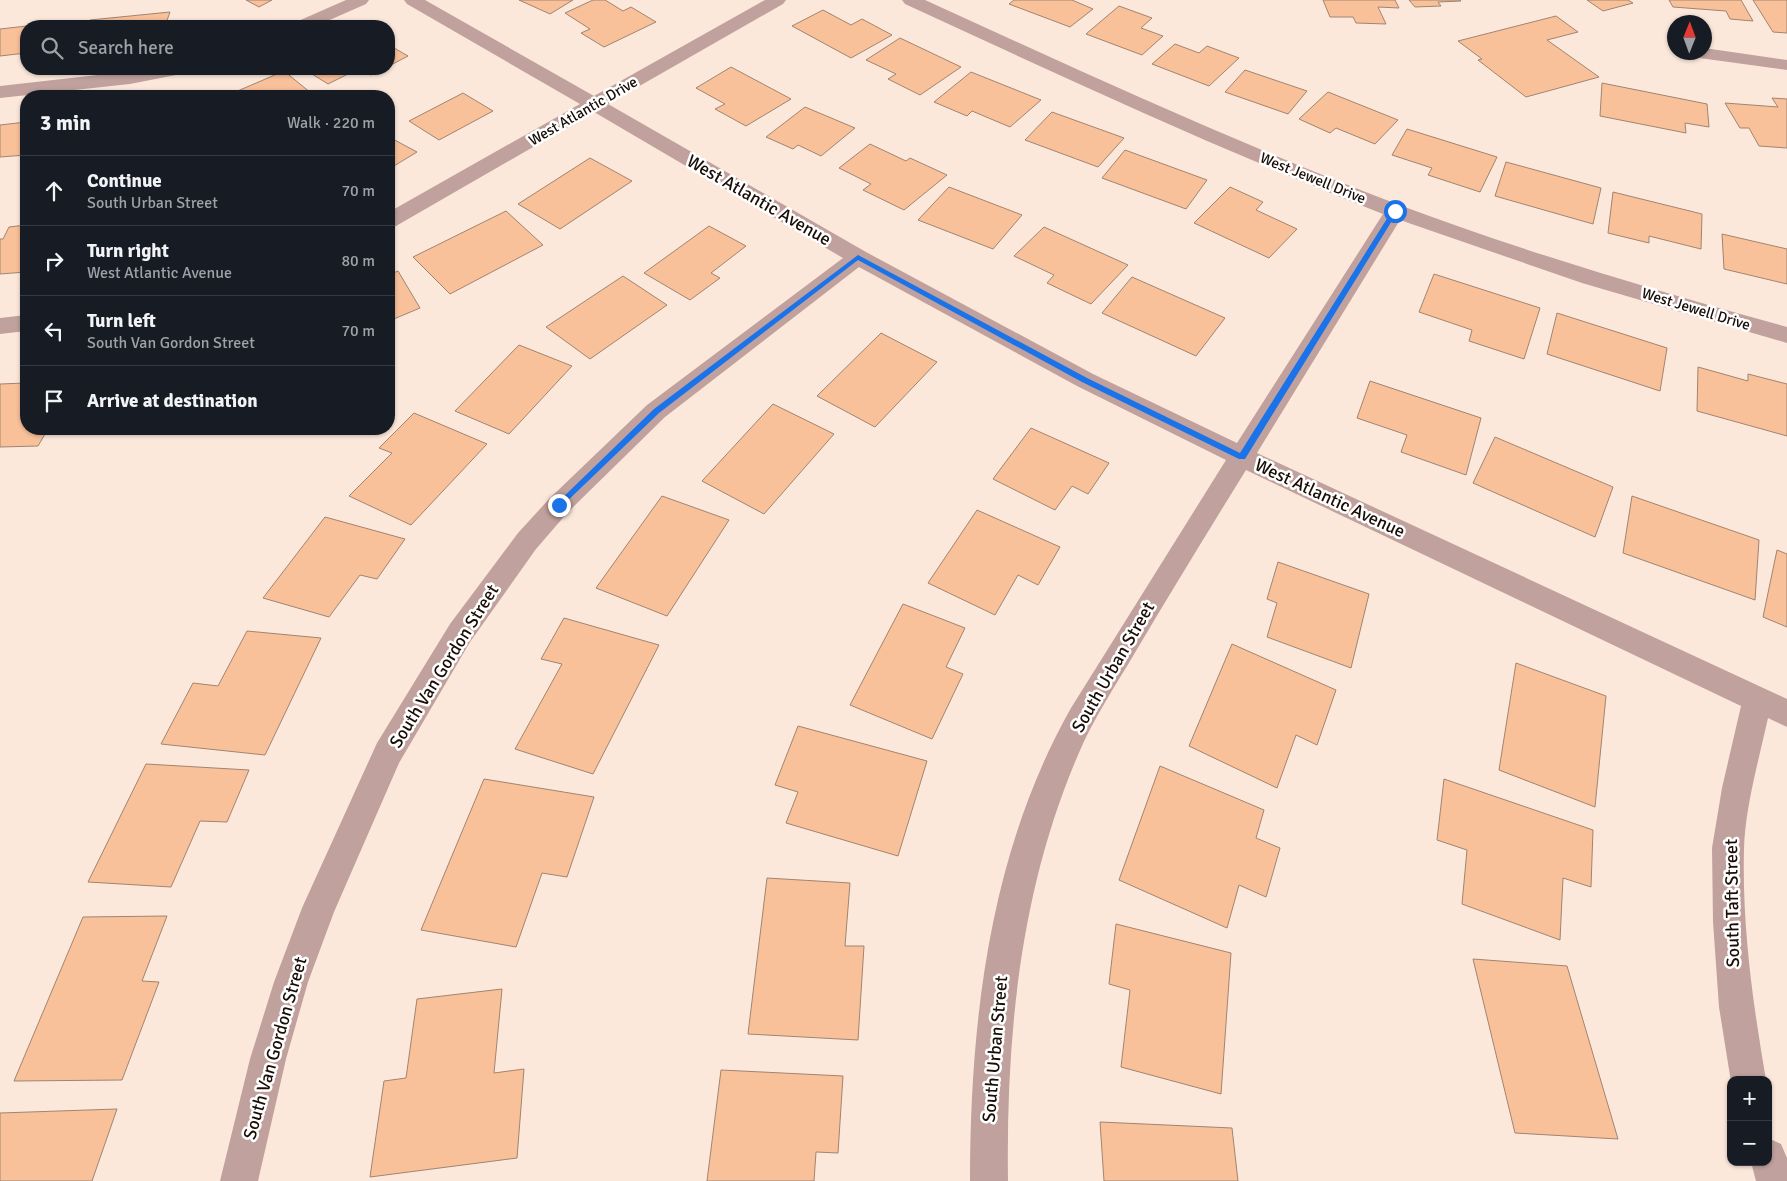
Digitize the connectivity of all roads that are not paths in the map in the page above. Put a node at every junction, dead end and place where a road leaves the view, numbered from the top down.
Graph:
1 (360, 0) edge
2 (413, 0) edge
3 (777, 0) edge
4 (911, 0) edge
5 (315, 20) edge
6 (1712, 55) edge
7 (1787, 65) edge
8 (147, 75) edge
9 (0, 92) edge
10 (594, 105) junction
11 (1395, 211) junction
12 (395, 218) edge
13 (858, 257) junction
14 (20, 324) edge
15 (0, 326) edge
16 (1787, 335) edge
17 (1242, 457) junction
18 (1757, 699) junction
19 (1787, 713) edge
20 (1747, 1076) edge
21 (1771, 1166) edge
22 (239, 1181) edge
23 (990, 1181) edge
24 (1775, 1181) edge

1 - 5 street
2 - 10 street, West Atlantic Avenue
3 - 10 street, West Atlantic Drive
4 - 11 street, West Jewell Drive
6 - 7 street
8 - 9 street
10 - 12 street, West Atlantic Drive
10 - 13 street, West Atlantic Avenue
11 - 16 street, West Jewell Drive
11 - 17 street, South Urban Street
13 - 17 street, West Atlantic Avenue
13 - 22 street, South Van Gordon Street
14 - 15 street
17 - 18 street, West Atlantic Avenue
17 - 23 street, South Urban Street
18 - 19 street, West Atlantic Avenue
18 - 20 street, South Taft Street
21 - 24 street

